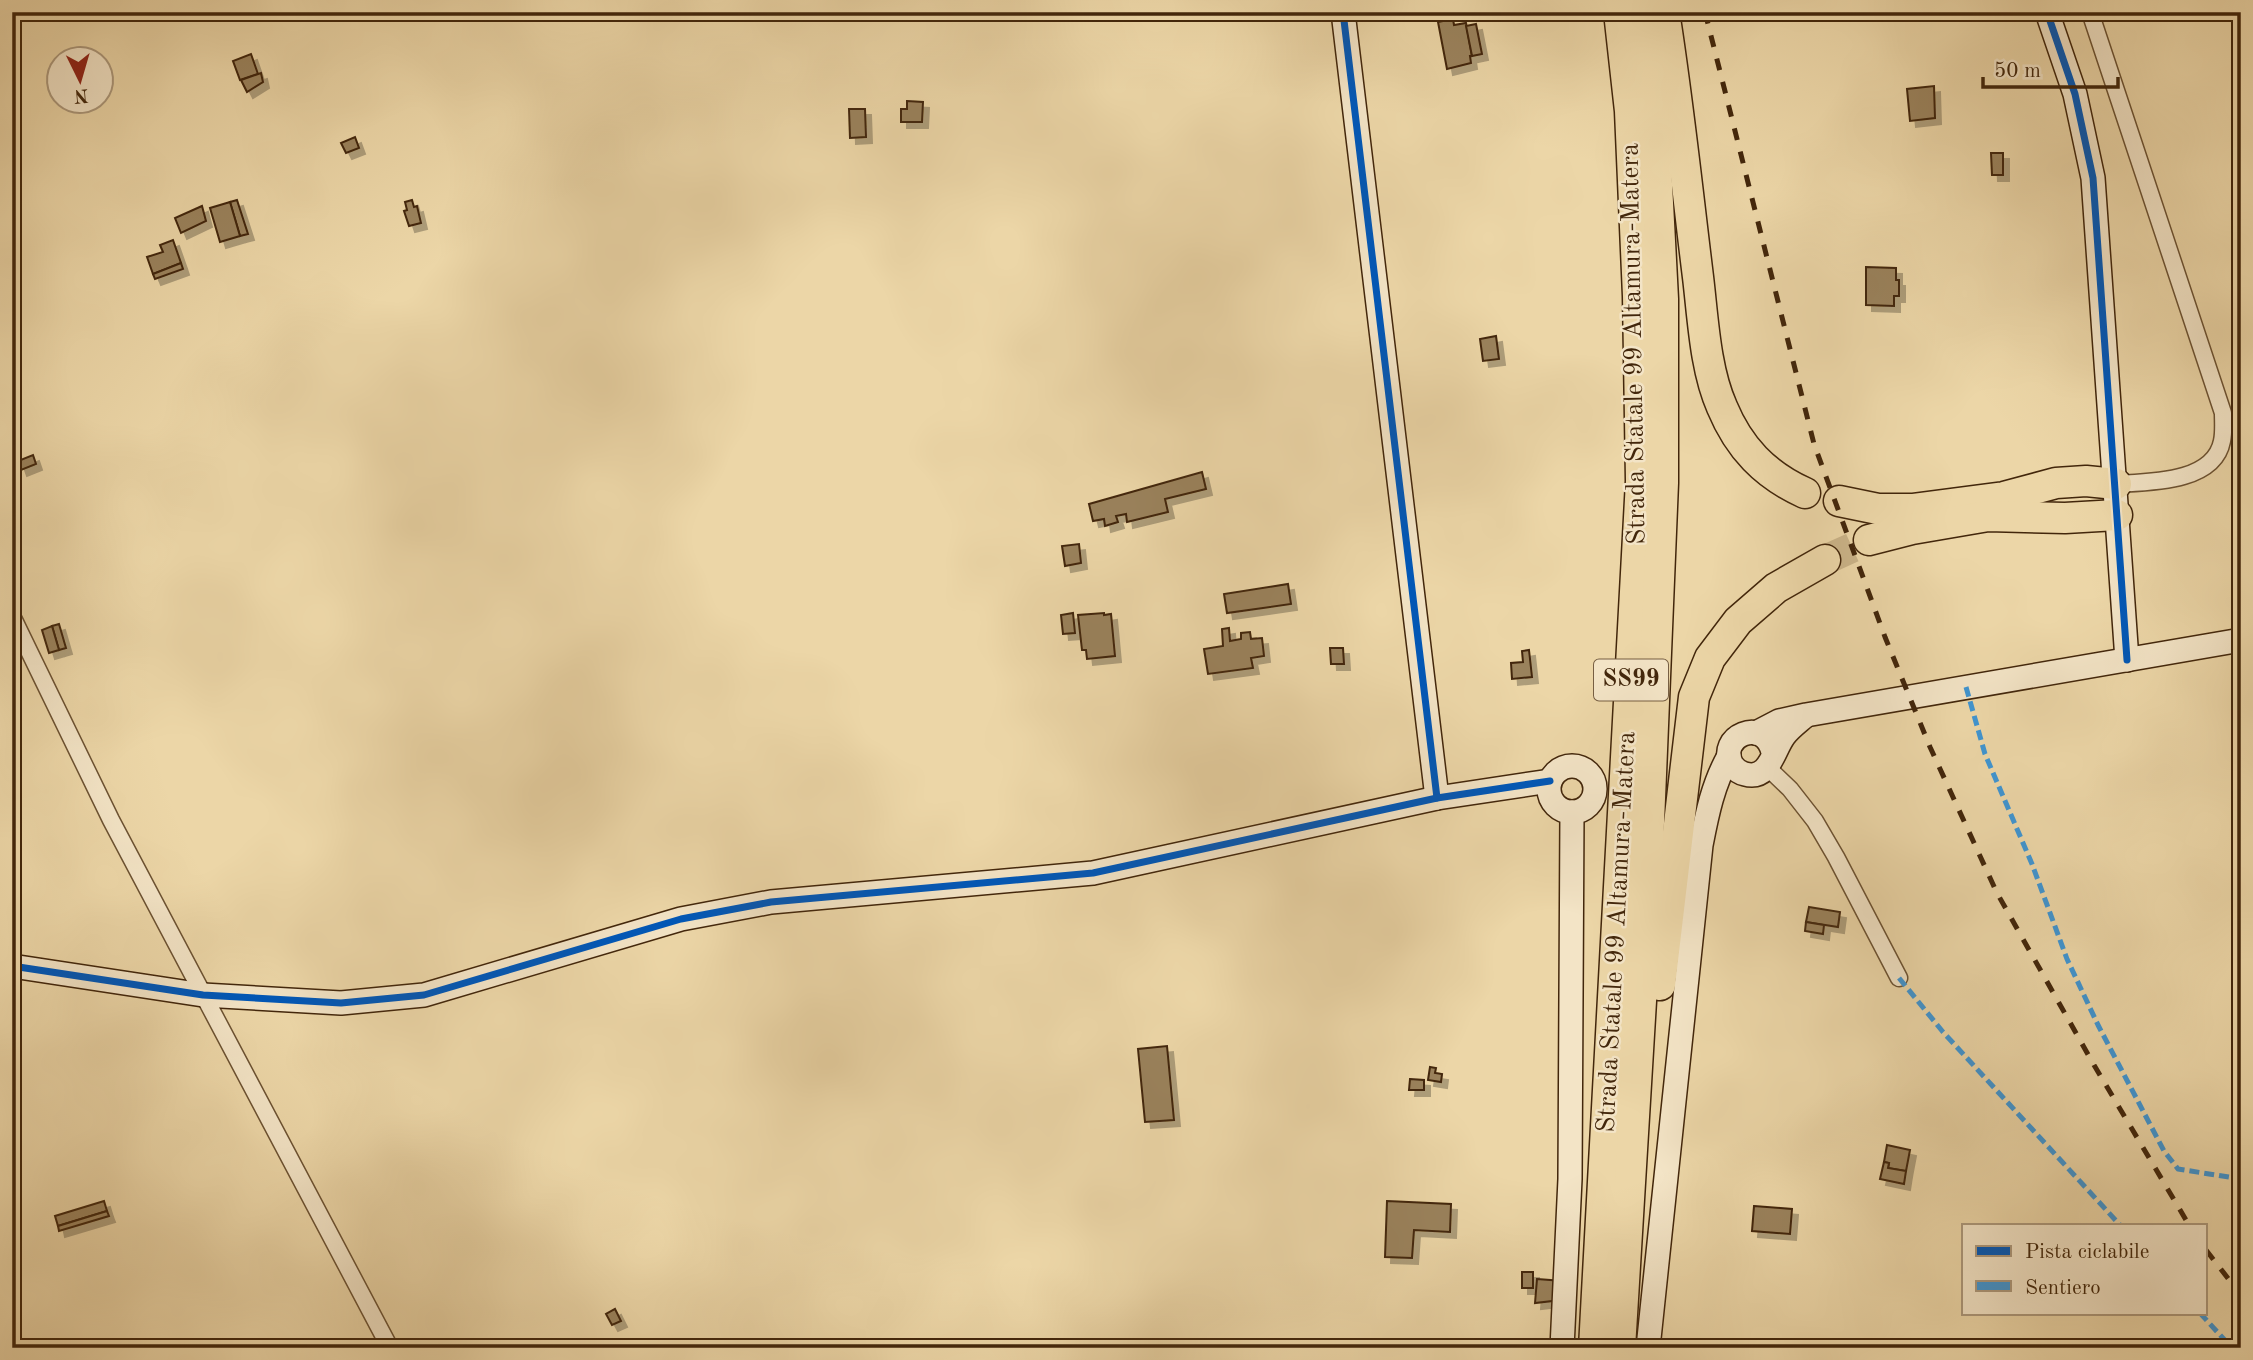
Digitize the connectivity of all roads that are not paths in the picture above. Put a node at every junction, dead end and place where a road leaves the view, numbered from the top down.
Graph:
1 (1343, 12) edge
2 (1619, 12) edge
3 (1641, 12) edge
4 (1664, 12) edge
5 (2047, 12) edge
6 (2091, 12) edge
7 (2116, 484) junction
8 (1805, 492) dead end
9 (1839, 501) dead end
10 (2117, 515) junction
11 (1869, 540) tunnel mouth
12 (1825, 560) tunnel mouth
13 (12, 616) edge
14 (2241, 640) edge
15 (2127, 660) junction
16 (1806, 715) junction
17 (1756, 733) junction
18 (1729, 756) junction
19 (1770, 760) junction
20 (1746, 775) junction
21 (1550, 781) junction
22 (1437, 798) junction
23 (1709, 807) junction
24 (1572, 812) junction
25 (12, 966) edge
26 (1899, 978) dead end
27 (203, 995) junction
28 (1629, 1200) junction
29 (390, 1348) edge
30 (1562, 1348) edge
31 (1594, 1348) edge
32 (1620, 1348) edge
33 (1648, 1348) edge

1 - 22 street
2 - 31 highway, Strada Statale 99 Altamura-Matera / SS99
3 - 28 highway, SS99
4 - 8 highway
5 - 7 street
6 - 7 street
7 - 9 highway
7 - 10 street
10 - 11 highway
10 - 15 street
12 - 28 highway
13 - 27 street
14 - 15 street
15 - 16 street
16 - 17 street
16 - 19 street
17 - 18 street
17 - 19 street
18 - 20 street
18 - 23 street
19 - 20 street
19 - 26 street
20 - 23 street
21 - 22 street
21 - 24 street
21 - 24 street
22 - 27 street
23 - 33 street
24 - 30 street
25 - 27 street
27 - 29 street
28 - 32 highway, SS99

